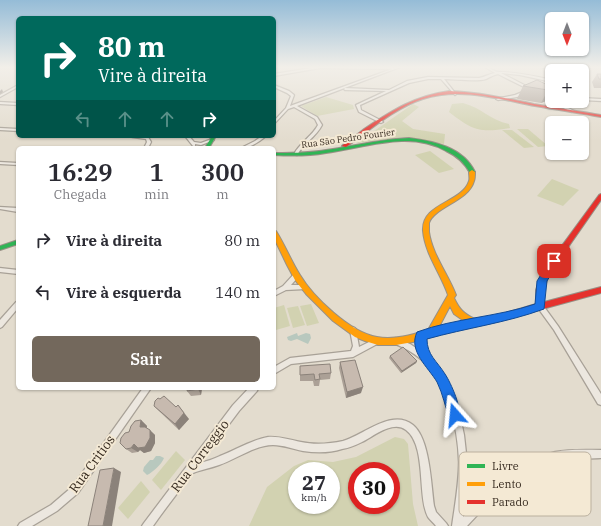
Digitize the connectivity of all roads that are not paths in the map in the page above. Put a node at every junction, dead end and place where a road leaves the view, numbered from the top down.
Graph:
1 (287, 92) edge
2 (333, 92) edge
3 (387, 92) edge
4 (453, 92) edge
5 (525, 92) edge
6 (455, 94) junction
7 (498, 99) junction
8 (589, 99) edge
9 (601, 100) edge
10 (0, 103) edge
11 (16, 104) edge
12 (295, 106) junction
13 (287, 108) junction
14 (566, 108) edge
15 (572, 111) junction
16 (601, 116) edge
17 (276, 121) edge
18 (381, 122) junction
19 (0, 129) edge
20 (16, 130) edge
21 (188, 138) edge
22 (213, 138) edge
23 (261, 138) edge
24 (193, 143) junction
25 (355, 144) junction
26 (196, 146) edge
27 (248, 146) edge
28 (276, 154) edge
29 (296, 154) junction
30 (0, 163) edge
31 (16, 164) edge
32 (600, 197) edge
33 (0, 208) edge
34 (16, 210) edge
35 (276, 237) edge
36 (16, 243) edge
37 (0, 248) edge
38 (0, 270) edge
39 (16, 272) edge
40 (296, 276) junction
41 (304, 287) junction
42 (284, 288) junction
43 (601, 290) edge
44 (276, 293) edge
45 (451, 300) junction
46 (16, 306) edge
47 (540, 306) junction
48 (475, 324) junction
49 (0, 325) edge
50 (353, 330) junction
51 (431, 333) junction
52 (421, 336) junction
53 (377, 341) junction
54 (393, 341) junction
55 (353, 354) junction
56 (426, 359) junction
57 (276, 370) edge
58 (146, 390) edge
59 (252, 390) edge
60 (601, 401) edge
61 (461, 452) edge
62 (591, 454) edge
63 (601, 454) edge
64 (189, 470) junction
65 (460, 516) edge
66 (469, 516) edge
67 (23, 526) edge
68 (147, 526) edge
69 (443, 526) edge
70 (459, 526) edge

1 - 13 street
2 - 12 street
3 - 18 street
4 - 6 street
5 - 7 street
6 - 7 street
6 - 18 street
7 - 15 street
8 - 9 street
10 - 11 street
12 - 13 street
12 - 29 street
13 - 17 street
14 - 15 street
15 - 16 street
18 - 25 street
19 - 20 street
21 - 24 street
22 - 24 street
23 - 27 street
24 - 26 street
25 - 29 street, Rua São Pedro Fourier
25 - 45 street, Rua São Pedro Fourier
28 - 29 street, Rua São Pedro Fourier
30 - 31 street
32 - 47 street
33 - 34 street
35 - 40 street
36 - 37 street
38 - 39 street
40 - 41 street
40 - 42 street
41 - 42 street
41 - 50 street
42 - 44 street
43 - 47 street
45 - 48 street, Rua São Pedro Fourier
45 - 51 street
46 - 49 street
47 - 48 street
47 - 60 street
48 - 51 street
50 - 53 street
50 - 55 street
51 - 52 street
52 - 54 street
52 - 56 street
53 - 54 street
53 - 55 street
54 - 56 street
55 - 57 street
56 - 61 street
58 - 67 street, Rua Critios
59 - 64 street, Rua Correggio
62 - 63 street
64 - 68 street, Rua Correggio
64 - 69 street
65 - 70 street
66 - 70 street

